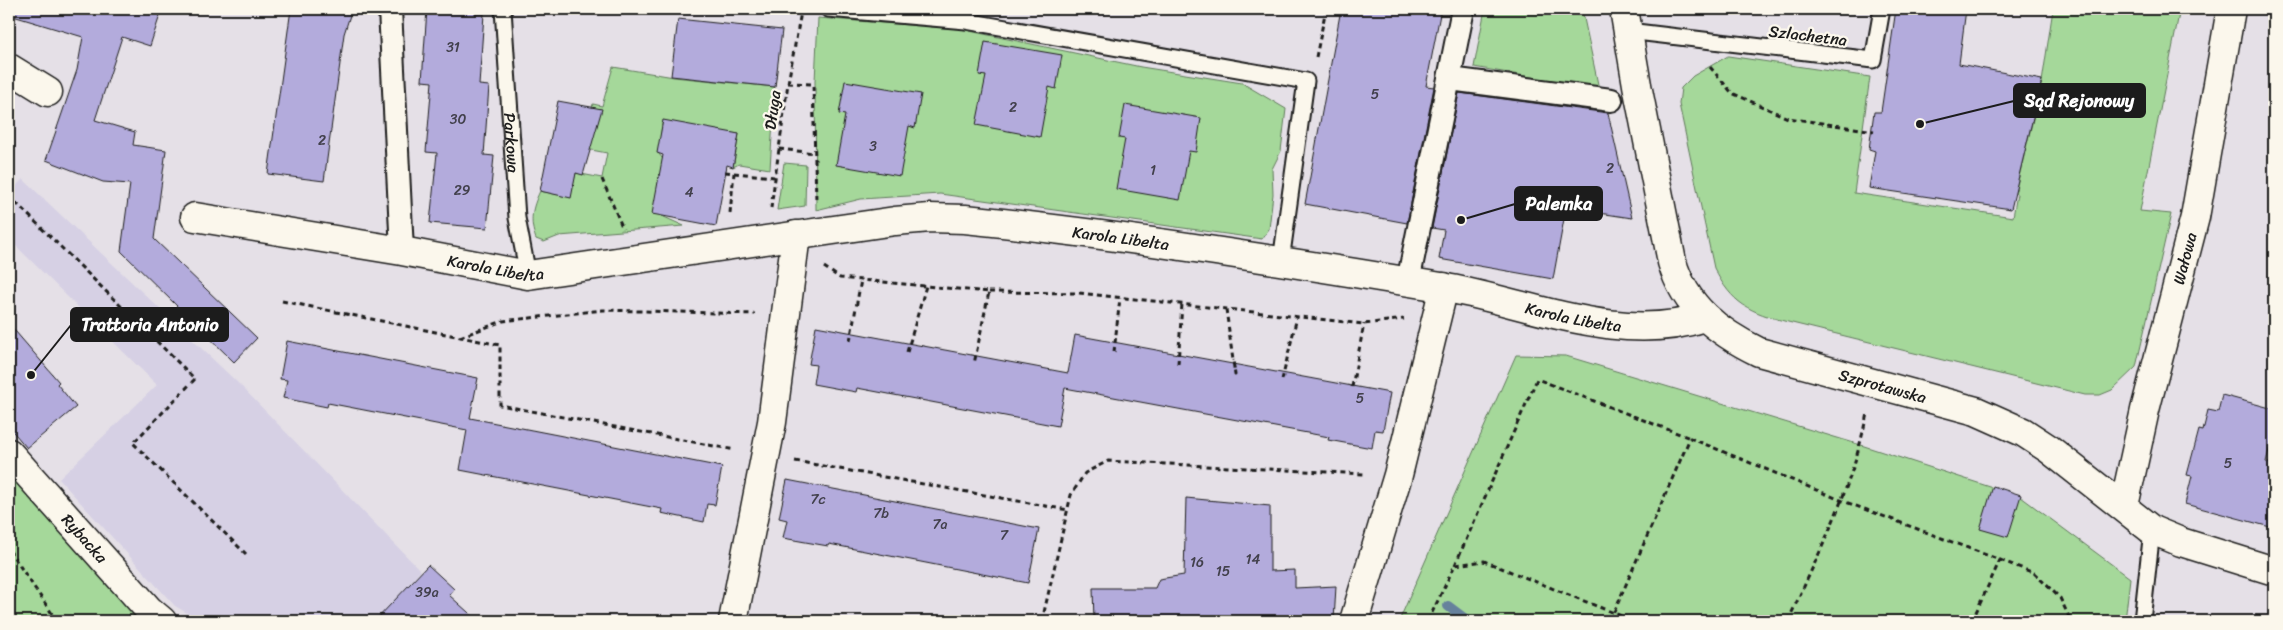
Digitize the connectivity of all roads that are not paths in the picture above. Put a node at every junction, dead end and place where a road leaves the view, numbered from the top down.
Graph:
1 (390, 9) edge
2 (503, 9) edge
3 (828, 9) edge
4 (1463, 9) edge
5 (1882, 9) edge
6 (2231, 9) edge
7 (1626, 20) edge
8 (9, 68) edge
9 (1450, 79) junction
10 (48, 92) dead end
11 (1611, 100) dead end
12 (195, 217) dead end
13 (796, 235) junction
14 (402, 251) junction
15 (1281, 261) junction
16 (528, 275) junction
17 (1408, 282) junction
18 (1444, 288) junction
19 (1704, 317) junction
20 (9, 453) edge
21 (2124, 506) junction
22 (2152, 530) junction
23 (2274, 572) edge
24 (162, 621) edge
25 (732, 621) edge
26 (1354, 621) edge
27 (2142, 621) edge

1 - 14 street
2 - 16 lane, Parkowa
3 - 15 lane
4 - 9 street
5 - 7 lane, Szlachetna
6 - 21 street, Wałowa
7 - 19 street, Szprotawska
8 - 10 street
9 - 11 street
9 - 17 street
12 - 14 street, Karola Libelta
13 - 15 street, Karola Libelta
13 - 16 street, Karola Libelta
13 - 25 street
14 - 16 street, Karola Libelta
15 - 17 street, Karola Libelta
17 - 18 street, Karola Libelta
18 - 19 street, Karola Libelta
18 - 26 street
19 - 21 street, Szprotawska
20 - 24 street, Rybacka
21 - 22 street, Szprotawska
22 - 23 street, Szprotawska
22 - 27 lane

